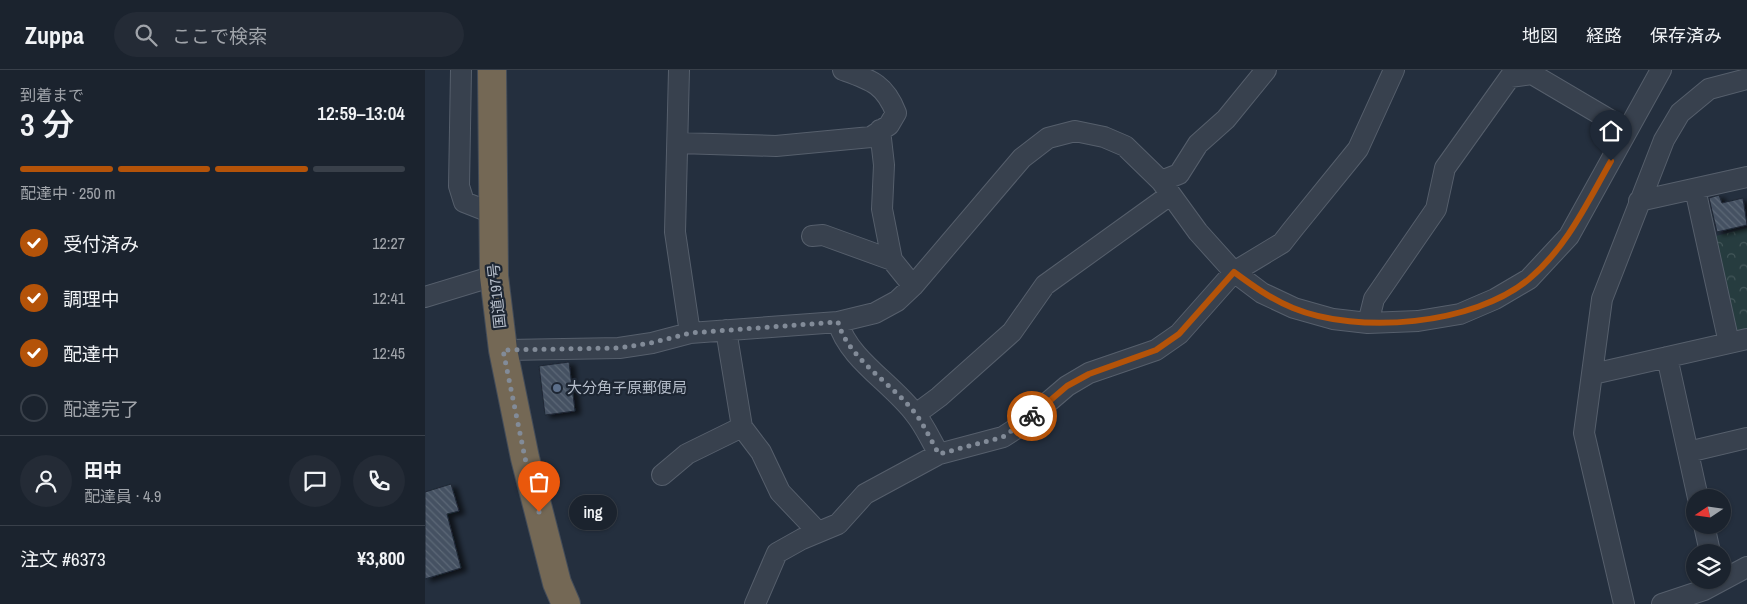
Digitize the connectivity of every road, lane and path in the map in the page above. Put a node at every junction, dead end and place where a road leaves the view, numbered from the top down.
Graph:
1 (461, 70) edge
2 (492, 70) edge
3 (679, 70) edge
4 (843, 70) edge
5 (1266, 70) edge
6 (1395, 70) edge
7 (1661, 70) edge
8 (1747, 79) edge
9 (881, 130) junction
10 (1627, 130) junction
11 (679, 143) junction
12 (1747, 178) edge
13 (1165, 188) junction
14 (1695, 189) junction
15 (1639, 201) junction
16 (492, 213) junction
17 (812, 236) dead end
18 (892, 260) junction
19 (1234, 272) junction
20 (494, 276) junction
21 (913, 286) junction
22 (425, 297) edge
23 (838, 322) junction
24 (1368, 323) junction
25 (726, 330) junction
26 (690, 333) junction
27 (1738, 341) edge
28 (503, 350) junction
29 (1667, 357) junction
30 (1593, 374) junction
31 (916, 414) junction
32 (742, 427) junction
33 (1747, 438) edge
34 (1688, 452) junction
35 (939, 454) junction
36 (662, 475) dead end
37 (1696, 489) edge
38 (817, 532) junction
39 (1747, 567) edge
40 (1731, 575) edge
41 (1706, 589) edge
42 (561, 594) edge
43 (582, 604) edge
44 (755, 604) edge
45 (1624, 604) edge
46 (1662, 604) edge

1 - 16 street
2 - 16 highway, 国道197号
3 - 11 street
4 - 9 street
5 - 13 street
6 - 19 street
7 - 10 street
8 - 15 street
9 - 11 street
9 - 18 street
10 - 24 street
10 - 24 street
11 - 26 street
12 - 14 street
13 - 19 street
13 - 21 street
13 - 31 street
14 - 15 street
14 - 27 street
15 - 30 street
16 - 20 highway, 国道197号
17 - 18 street
18 - 21 street
19 - 24 street
19 - 35 street
20 - 22 street
20 - 28 highway, 国道197号
21 - 23 street
23 - 25 street
23 - 31 street
25 - 26 street
25 - 32 street
26 - 28 street
27 - 29 street
28 - 42 highway, 国道197号
29 - 30 street
29 - 34 street
30 - 45 street
31 - 35 street
32 - 36 street
32 - 38 street
33 - 34 street
34 - 37 street
35 - 38 street
38 - 44 street
39 - 40 street
41 - 46 street
42 - 43 street

